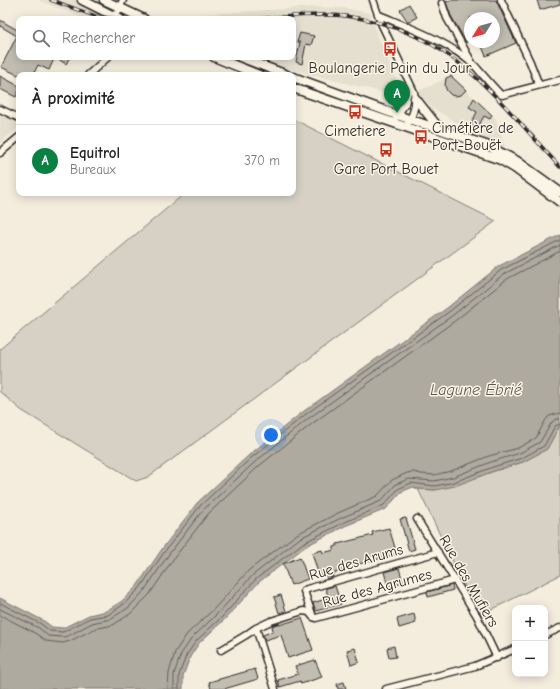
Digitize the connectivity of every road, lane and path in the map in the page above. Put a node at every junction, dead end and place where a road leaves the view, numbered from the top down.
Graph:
1 (82, 0) edge
2 (104, 0) edge
3 (373, 0) edge
4 (501, 0) edge
5 (442, 3) dead end
6 (121, 4) edge
7 (378, 15) junction
8 (113, 16) edge
9 (118, 16) edge
10 (139, 16) edge
11 (105, 60) edge
12 (222, 60) edge
13 (248, 60) edge
14 (474, 66) junction
15 (91, 72) edge
16 (252, 72) edge
17 (279, 72) edge
18 (296, 78) edge
19 (560, 80) edge
20 (410, 84) junction
21 (540, 86) junction
22 (296, 89) edge
23 (415, 98) junction
24 (0, 109) edge
25 (397, 115) junction
26 (16, 117) edge
27 (410, 119) junction
28 (392, 123) junction
29 (404, 127) junction
30 (438, 128) junction
31 (16, 140) edge
32 (0, 153) edge
33 (560, 192) edge
34 (560, 202) edge
35 (417, 519) dead end
36 (438, 552) junction
37 (455, 580) junction
38 (312, 614) junction
39 (256, 628) junction
40 (560, 628) edge
41 (548, 634) edge
42 (221, 650) dead end
43 (512, 650) edge
44 (497, 658) junction
45 (275, 689) edge
46 (386, 689) edge

1 - 8 main road
2 - 6 main road
3 - 7 street
4 - 21 street
5 - 14 street
6 - 9 street
6 - 10 main road
7 - 14 street
7 - 20 street
11 - 15 street
12 - 16 main road
13 - 17 main road
14 - 21 street
18 - 25 main road
19 - 21 street
20 - 23 street
20 - 25 street
22 - 28 main road
23 - 27 street
23 - 30 main road
24 - 26 street
25 - 27 main road
25 - 28 street
27 - 29 street
27 - 30 main road
28 - 29 main road
29 - 34 main road
30 - 33 main road
31 - 32 street
35 - 36 street, Rue des Mufiers
36 - 37 street, Rue des Mufiers
36 - 38 street, Rue des Arums
37 - 38 street, Rue des Agrumes
37 - 44 street, Rue des Mufiers
38 - 39 street, Rue des Agrumes
39 - 42 street, Rue des Agrumes
39 - 45 street
40 - 41 street
43 - 44 street
44 - 46 street

